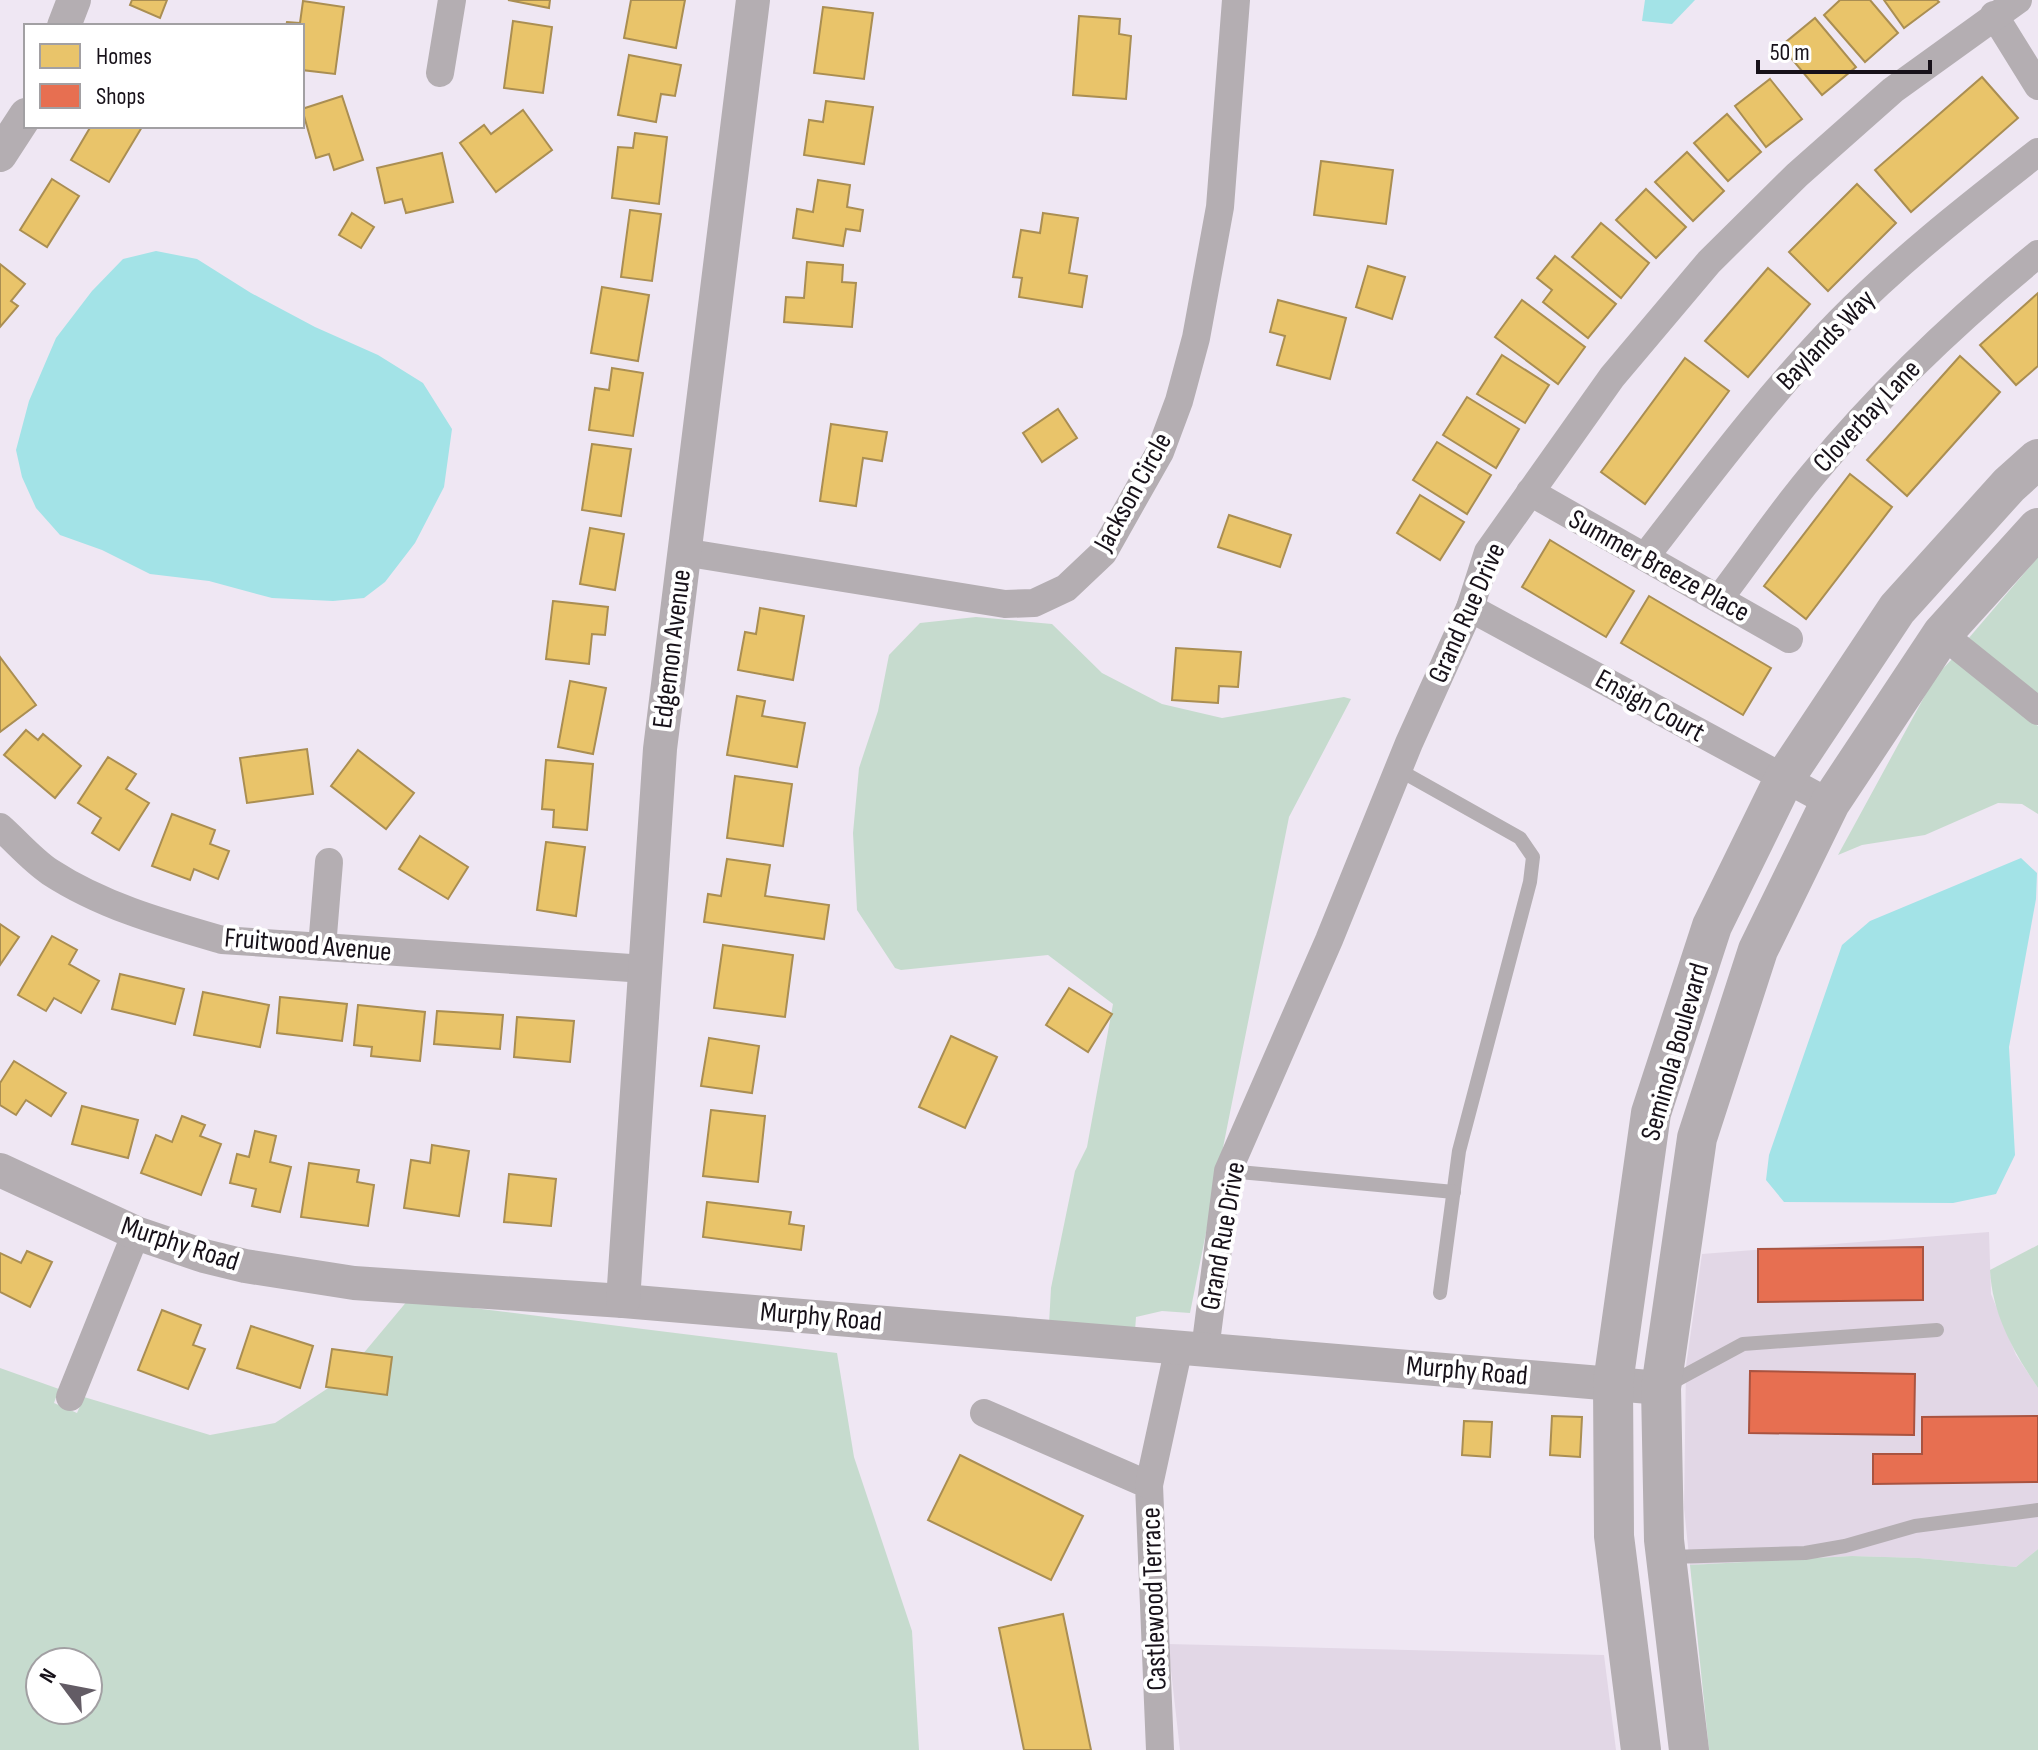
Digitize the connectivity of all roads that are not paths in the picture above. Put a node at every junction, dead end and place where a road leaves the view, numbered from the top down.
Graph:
1 (74, 0) edge
2 (452, 0) edge
3 (753, 0) edge
4 (1236, 0) edge
5 (2018, 0) edge
6 (1994, 15) junction
7 (65, 24) edge
8 (440, 73) dead end
9 (2038, 86) edge
10 (24, 118) edge
11 (2038, 152) edge
12 (0, 155) edge
13 (2038, 254) edge
14 (2038, 459) edge
15 (1530, 492) junction
16 (2038, 528) edge
17 (683, 552) junction
18 (1645, 557) junction
19 (1719, 599) junction
20 (1470, 608) junction
21 (1942, 634) junction
22 (1789, 639) dead end
23 (2038, 711) edge
24 (1399, 770) junction
25 (1784, 779) junction
26 (1830, 803) junction
27 (0, 827) edge
28 (329, 862) dead end
29 (322, 947) junction
30 (645, 969) junction
31 (0, 1170) edge
32 (1228, 1171) junction
33 (1454, 1192) junction
34 (136, 1233) junction
35 (1440, 1293) dead end
36 (623, 1301) junction
37 (1937, 1330) dead end
38 (1192, 1349) junction
39 (1613, 1383) junction
40 (1661, 1388) junction
41 (70, 1397) dead end
42 (984, 1413) dead end
43 (1149, 1485) junction
44 (2038, 1510) edge
45 (1666, 1557) junction
46 (1160, 1750) edge
47 (1641, 1750) edge
48 (1689, 1750) edge

1 - 7 street
2 - 8 street
3 - 17 street, Edgemon Avenue
4 - 17 street, Jackson Circle
5 - 6 street, Grand Rue Drive
6 - 9 street
6 - 15 street, Grand Rue Drive
10 - 12 street
11 - 18 street, Baylands Way
13 - 19 street, Cloverbay Lane
14 - 25 main road, Seminola Boulevard
15 - 18 street, Summer Breeze Place
15 - 20 street, Grand Rue Drive
16 - 21 main road, Seminola Boulevard
17 - 30 street, Edgemon Avenue
18 - 19 street, Summer Breeze Place
19 - 22 street, Summer Breeze Place
20 - 24 street, Grand Rue Drive
20 - 25 street, Ensign Court
21 - 23 street
21 - 26 main road, Seminola Boulevard
24 - 32 street, Grand Rue Drive
24 - 33 lane
25 - 26 street, Ensign Court
25 - 39 main road, Seminola Boulevard
26 - 40 main road, Seminola Boulevard
27 - 29 street, Fruitwood Avenue
28 - 29 street
29 - 30 street, Fruitwood Avenue
30 - 36 street, Edgemon Avenue
31 - 34 street, Murphy Road
32 - 33 lane
32 - 38 street, Grand Rue Drive
33 - 35 lane
34 - 36 street, Murphy Road
34 - 41 street
36 - 38 street, Murphy Road
37 - 40 lane
38 - 39 street, Murphy Road
38 - 43 street, Grand Rue Drive
39 - 40 street, Murphy Road
39 - 47 main road, Seminola Boulevard
40 - 45 main road, Seminola Boulevard
42 - 43 street, Castlewood Terrace
43 - 46 street, Castlewood Terrace
44 - 45 lane
45 - 48 main road, Seminola Boulevard

